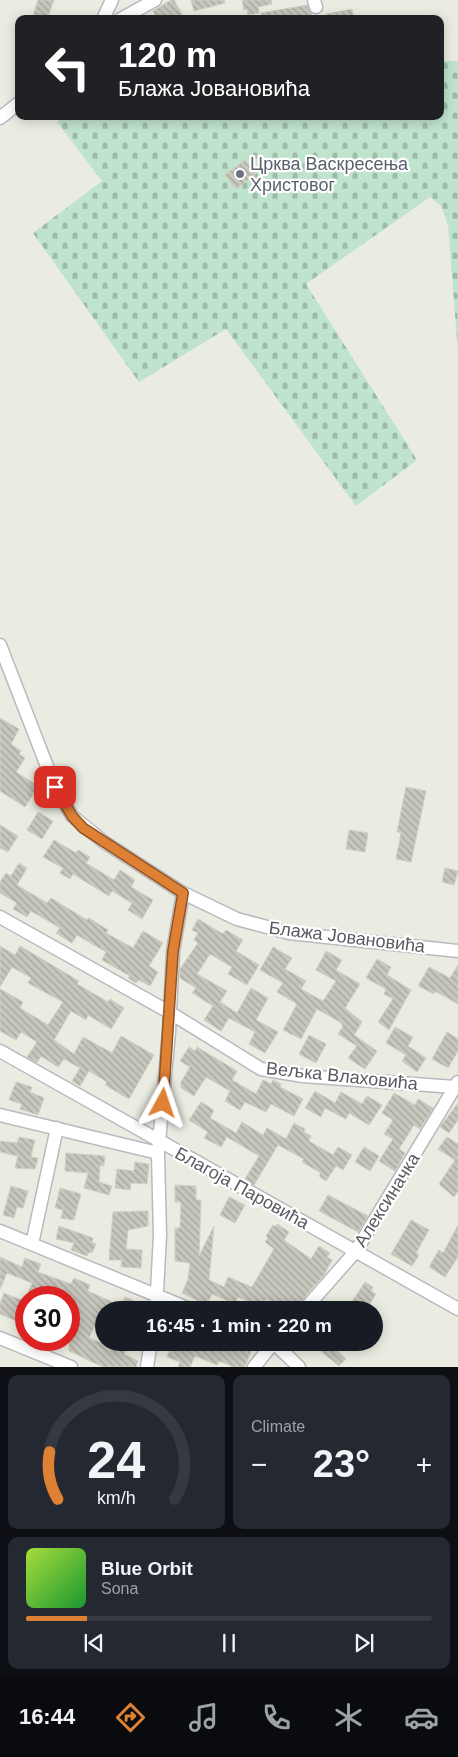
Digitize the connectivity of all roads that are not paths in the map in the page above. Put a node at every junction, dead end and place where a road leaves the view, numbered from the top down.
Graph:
1 (112, 0) edge
2 (155, 0) edge
3 (105, 15) edge
4 (128, 15) edge
5 (15, 106) edge
6 (0, 118) edge
7 (0, 645) edge
8 (183, 893) junction
9 (0, 916) edge
10 (458, 951) edge
11 (169, 1012) junction
12 (0, 1051) edge
13 (456, 1084) edge
14 (0, 1115) edge
15 (57, 1128) junction
16 (159, 1147) junction
17 (0, 1231) edge
18 (32, 1244) junction
19 (356, 1251) junction
20 (151, 1301) edge
21 (157, 1301) edge
22 (312, 1301) edge
23 (458, 1309) edge
24 (0, 1338) edge
25 (150, 1351) edge
26 (267, 1351) edge
27 (282, 1351) edge
28 (71, 1367) edge
29 (147, 1367) edge
30 (254, 1367) edge
31 (299, 1367) edge

1 - 3 street
2 - 4 street
5 - 6 street
7 - 8 street, Блажа Јовановића
8 - 10 street, Блажа Јовановића
8 - 11 street
9 - 11 street, Вељка Влаховића
11 - 13 street, Вељка Влаховића
11 - 16 street
12 - 16 street, Благоја Паровића
13 - 19 street, Алексиначка
14 - 15 street
15 - 16 street
15 - 18 street
16 - 19 street, Благоја Паровића
16 - 21 street
17 - 18 street
18 - 20 street
19 - 22 street, Алексиначка
19 - 23 street, Благоја Паровића
24 - 28 street
25 - 29 street
26 - 30 street
27 - 31 street

